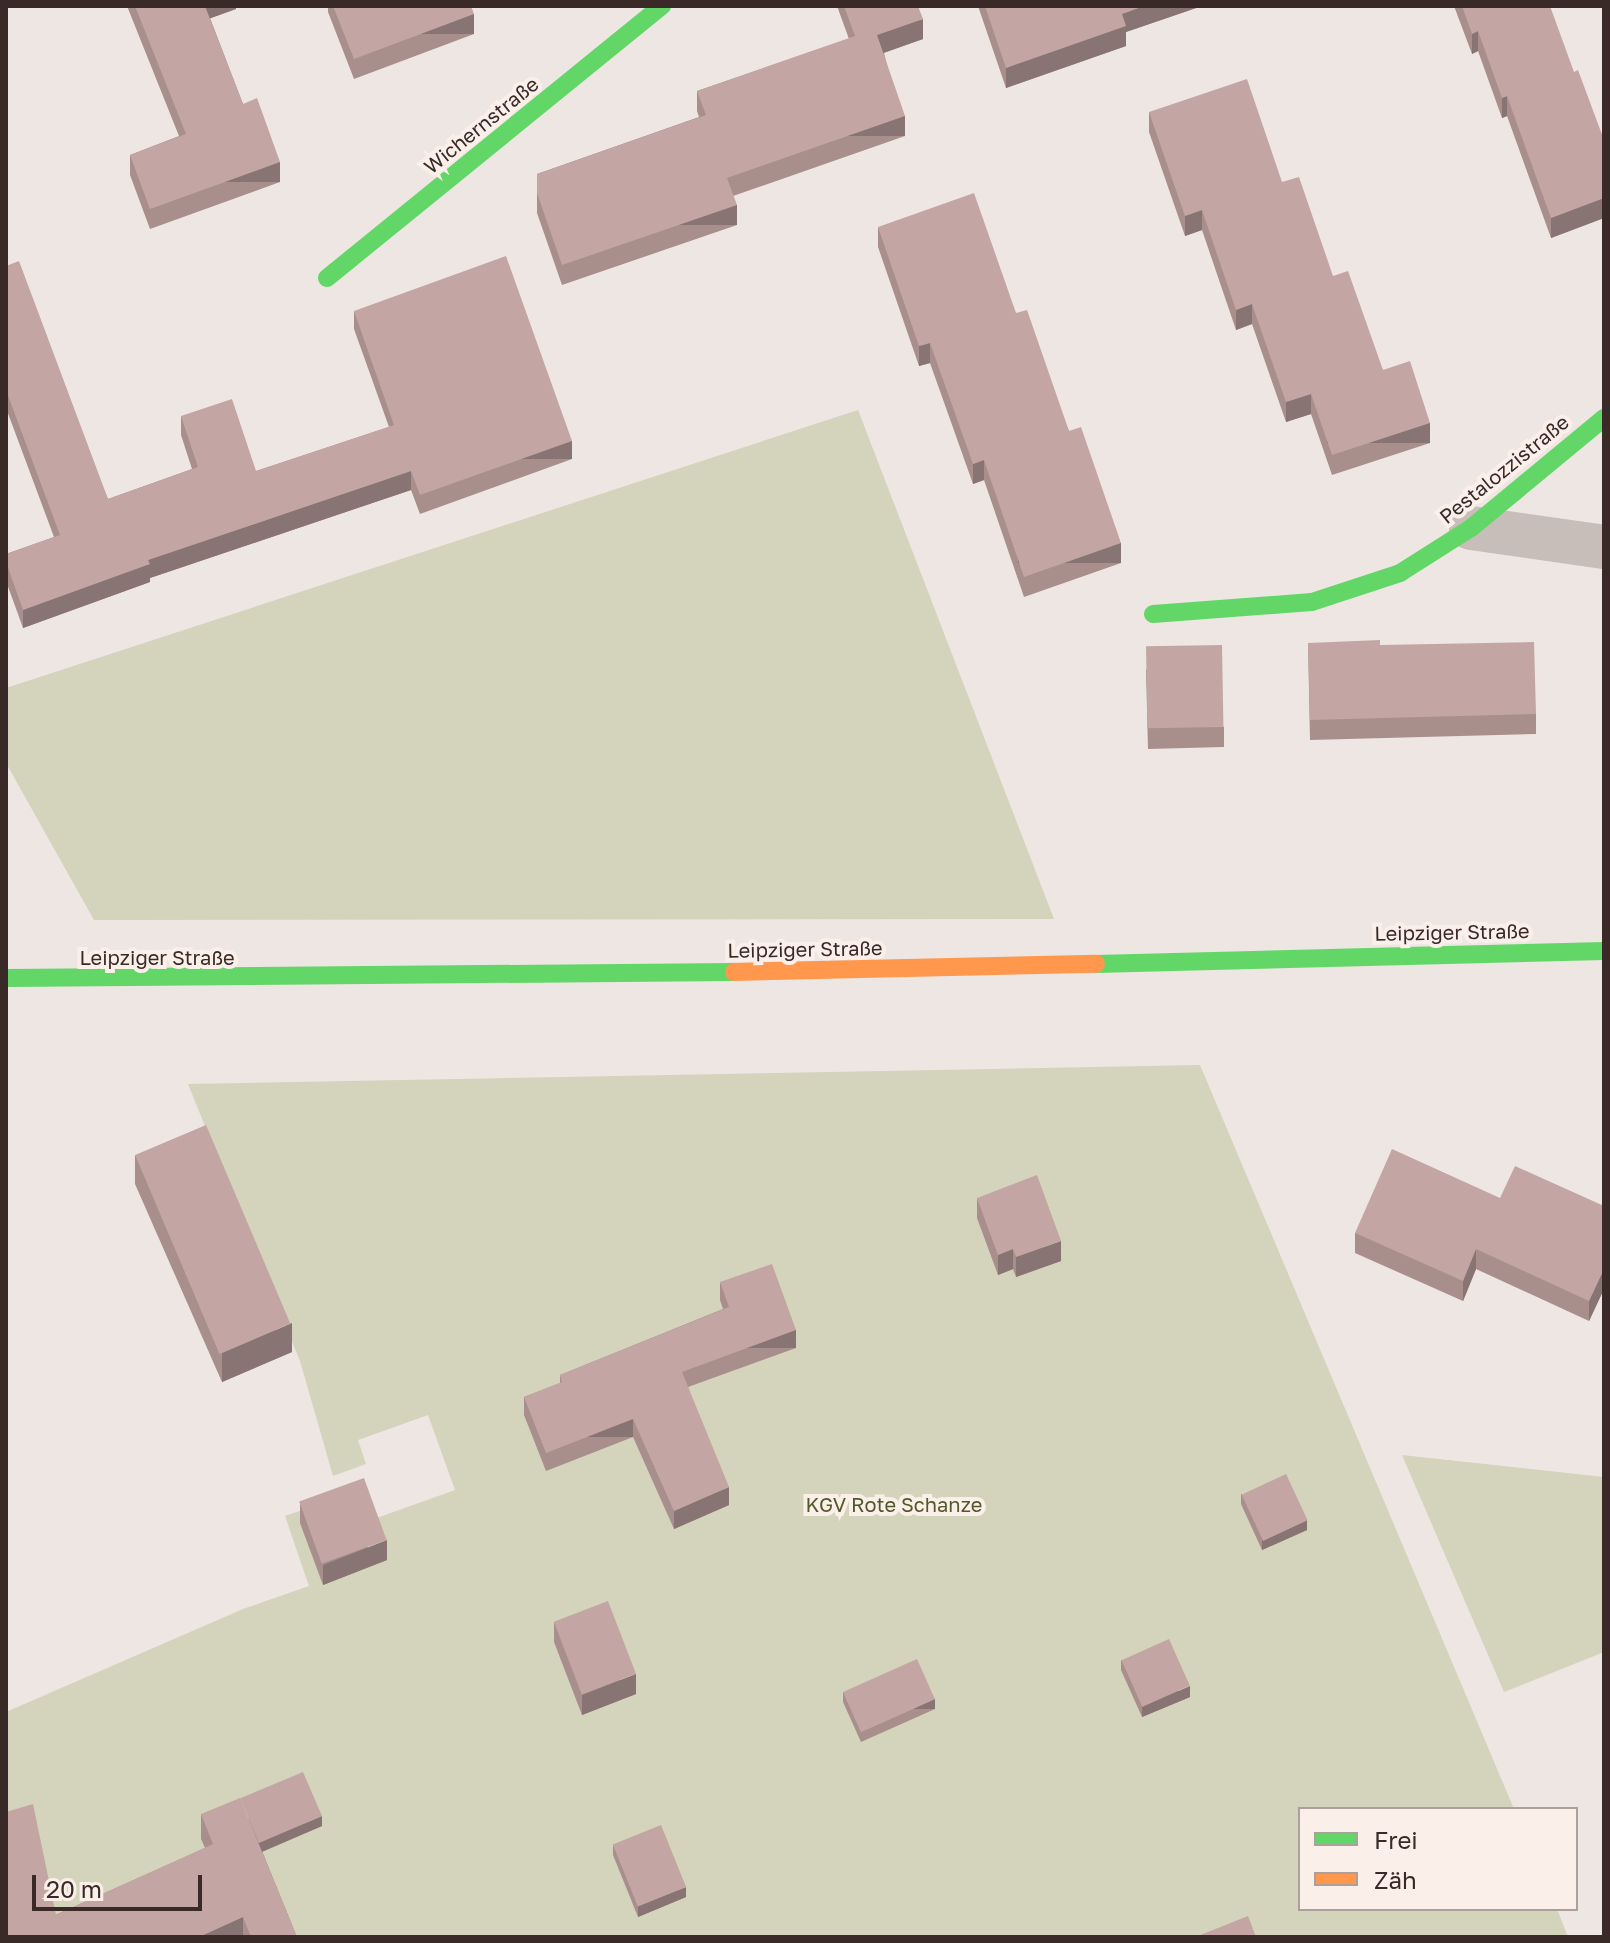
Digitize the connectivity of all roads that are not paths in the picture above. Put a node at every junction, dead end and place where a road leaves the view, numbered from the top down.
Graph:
1 (662, 6) edge
2 (327, 278) dead end
3 (1604, 418) edge
4 (1471, 528) junction
5 (1604, 547) edge
6 (1153, 614) dead end
7 (1604, 951) edge
8 (6, 978) edge

1 - 2 main road, Wichernstraße
3 - 4 main road, Pestalozzistraße
4 - 5 street
4 - 6 main road, Pestalozzistraße
7 - 8 main road, Leipziger Straße

